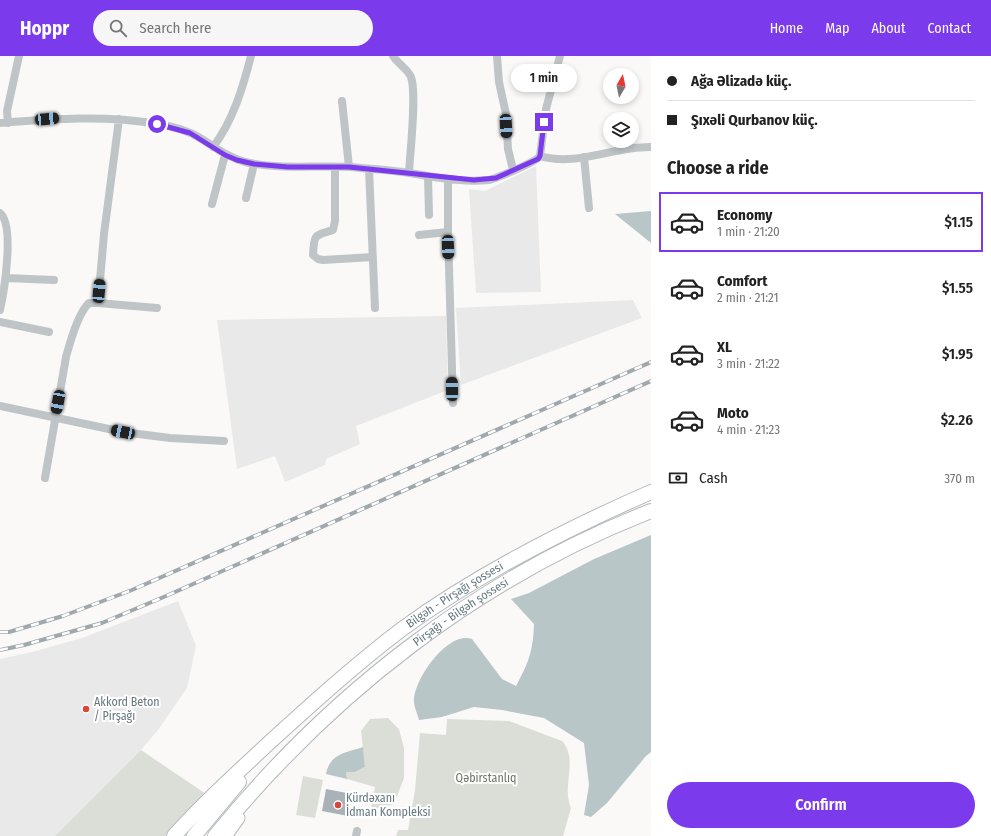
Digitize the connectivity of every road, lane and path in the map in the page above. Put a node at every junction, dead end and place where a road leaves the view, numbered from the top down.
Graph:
1 (19, 56) edge
2 (251, 56) edge
3 (393, 56) edge
4 (497, 56) edge
5 (560, 56) edge
6 (342, 101) dead end
7 (119, 119) junction
8 (4, 123) edge
9 (213, 147) junction
10 (651, 147) edge
11 (225, 155) junction
12 (540, 156) junction
13 (584, 157) junction
14 (254, 164) junction
15 (335, 167) junction
16 (349, 167) junction
17 (369, 169) junction
18 (513, 170) junction
19 (409, 173) junction
20 (428, 176) junction
21 (448, 179) junction
22 (246, 198) dead end
23 (212, 204) dead end
24 (589, 208) dead end
25 (0, 213) edge
26 (429, 215) dead end
27 (448, 232) junction
28 (419, 235) dead end
29 (373, 257) junction
30 (6, 278) junction
31 (54, 280) dead end
32 (2, 291) edge
33 (98, 303) junction
34 (157, 308) dead end
35 (375, 308) dead end
36 (0, 310) edge
37 (0, 322) edge
38 (49, 332) dead end
39 (453, 403) dead end
40 (0, 406) edge
41 (55, 417) junction
42 (224, 441) dead end
43 (45, 478) dead end
44 (651, 492) edge
45 (651, 511) edge
46 (281, 733) junction
47 (294, 747) junction
48 (174, 836) edge
49 (194, 836) edge
50 (215, 836) edge
51 (225, 836) edge

1 - 8 street
2 - 9 street
3 - 19 street
4 - 18 street
5 - 12 street
6 - 16 street
7 - 8 street
7 - 9 street
7 - 33 street
9 - 11 street
10 - 13 street
11 - 14 street
11 - 23 street
12 - 13 street
12 - 18 street
13 - 24 street
14 - 15 street
14 - 22 street
15 - 16 street
15 - 29 street
16 - 17 street
17 - 19 street
17 - 29 street
18 - 21 street
19 - 20 street
20 - 21 street
20 - 26 street
21 - 27 street
25 - 30 street
27 - 28 street
27 - 39 street
29 - 35 street
30 - 31 street
30 - 32 street
32 - 36 street
33 - 34 street
33 - 41 street
37 - 38 street
40 - 41 street
41 - 42 street
41 - 43 street
44 - 46 highway, Bilgəh - Pirşağı şossesi
45 - 47 highway, Pirşağı - Bilgəh şossesi
46 - 48 highway
46 - 49 highway
47 - 50 highway, Pirşağı - Bilgəh şossesi
47 - 51 main road

